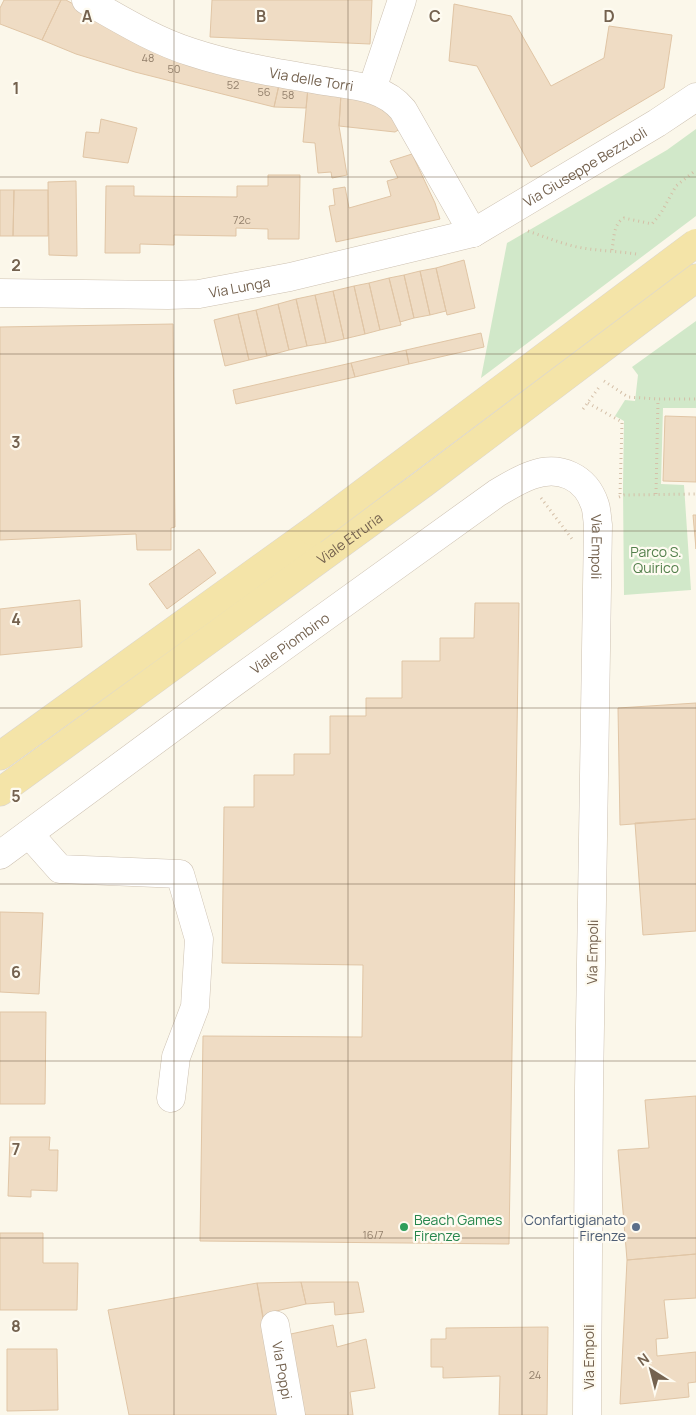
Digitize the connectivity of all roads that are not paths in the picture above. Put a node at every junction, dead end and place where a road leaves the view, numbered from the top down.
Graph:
1 (86, 0) edge
2 (402, 0) edge
3 (372, 89) junction
4 (696, 96) edge
5 (473, 233) junction
6 (696, 244) edge
7 (696, 278) edge
8 (0, 293) edge
9 (592, 499) joint
10 (0, 756) edge
11 (0, 792) edge
12 (29, 834) junction
13 (0, 855) edge
14 (171, 1098) dead end
15 (275, 1325) dead end
16 (291, 1415) edge
17 (587, 1415) edge

1 - 3 street, Via delle Torri
2 - 3 street
3 - 5 street, Via delle Torri
4 - 5 street, Via Giuseppe Bezzuoli
5 - 8 street, Via Lunga
6 - 10 main road, Viale Etruria, bridge
7 - 11 main road, Viale Etruria
9 - 12 street, Viale Piombino
9 - 17 street, Via Empoli
12 - 13 street, Viale Piombino
12 - 14 street
15 - 16 street, Via Poppi

